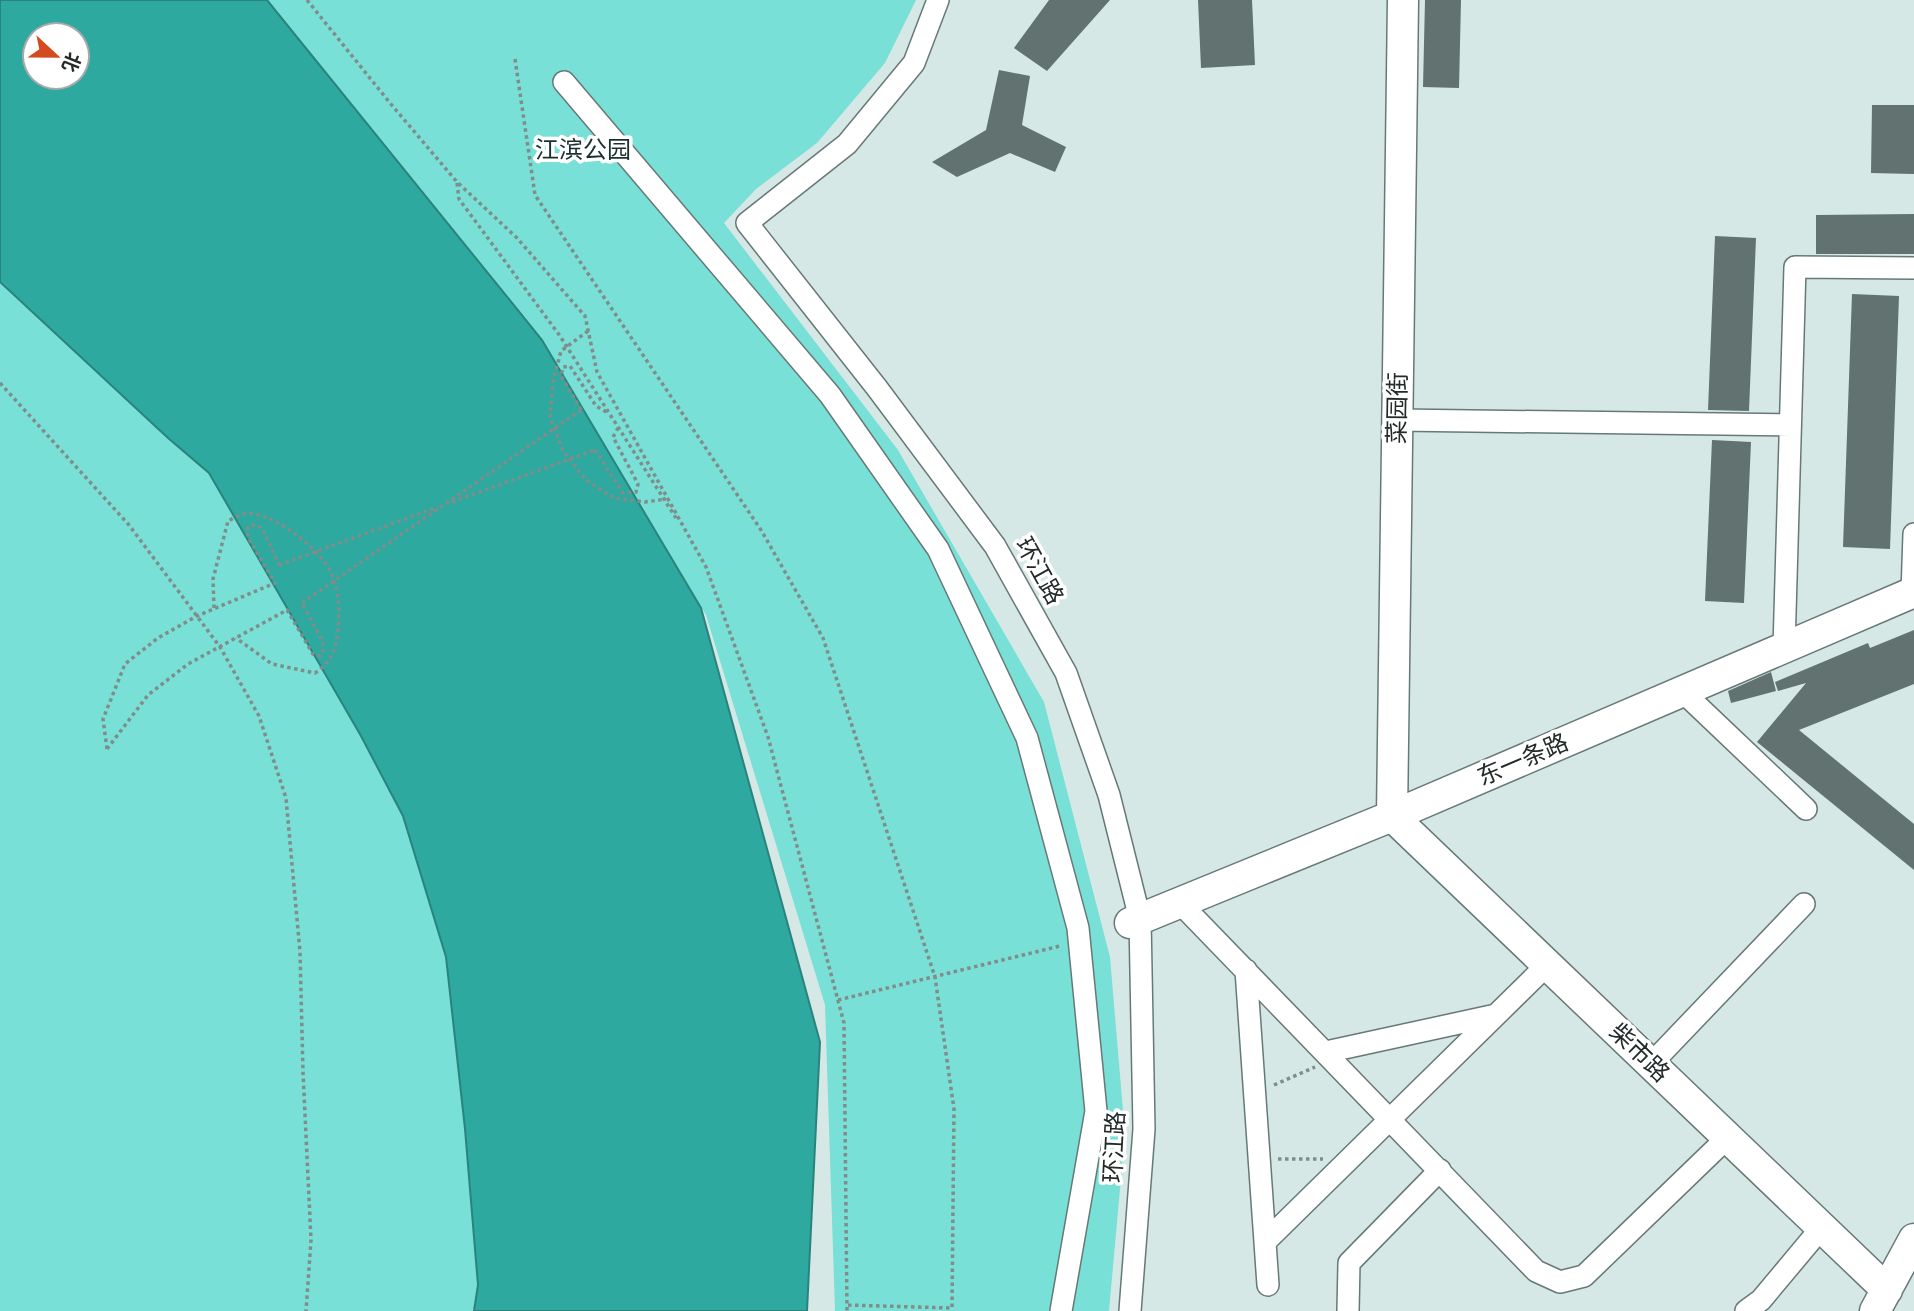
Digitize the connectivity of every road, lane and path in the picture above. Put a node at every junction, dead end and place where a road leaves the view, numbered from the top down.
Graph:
1 (307, 0) edge
2 (938, 0) edge
3 (1403, 0) edge
4 (515, 59) dead end
5 (564, 82) dead end
6 (457, 182) junction
7 (1914, 268) edge
8 (588, 331) junction
9 (0, 383) edge
10 (610, 414) junction
11 (1398, 420) junction
12 (1790, 425) junction
13 (618, 428) junction
14 (668, 499) junction
15 (444, 505) junction
16 (1914, 534) edge
17 (698, 552) junction
18 (1913, 592) edge
19 (214, 608) junction
20 (197, 615) junction
21 (236, 638) junction
22 (220, 647) junction
23 (1784, 648) junction
24 (1682, 692) junction
25 (1806, 808) dead end
26 (1392, 816) junction
27 (1180, 903) junction
28 (1804, 904) dead end
29 (1135, 921) junction
30 (1079, 942) junction
31 (1547, 965) junction
32 (1246, 970) junction
33 (935, 976) junction
34 (838, 1000) junction
35 (1496, 1015) junction
36 (1330, 1056) junction
37 (1651, 1064) junction
38 (1255, 1093) junction
39 (1390, 1118) junction
40 (1727, 1137) junction
41 (1260, 1159) junction
42 (1349, 1159) junction
43 (1440, 1170) junction
44 (1822, 1227) junction
45 (1914, 1239) edge
46 (1266, 1241) junction
47 (1268, 1285) dead end
48 (1881, 1300) edge
49 (848, 1305) junction
50 (306, 1311) edge
51 (847, 1311) edge
52 (1061, 1311) edge
53 (1130, 1311) edge
54 (1348, 1311) edge
55 (1746, 1311) edge

1 - 6 path
2 - 29 street, 环江路
3 - 11 street, 菜园街
4 - 33 path
5 - 30 street
6 - 8 path
6 - 10 path
7 - 12 street
8 - 14 path
8 - 14 path
9 - 20 path
10 - 13 path
10 - 15 path, bridge
11 - 12 street
11 - 26 street, 菜园街
12 - 23 street
13 - 15 path, bridge
13 - 17 path
14 - 17 path
15 - 19 path, bridge
15 - 21 path, bridge
16 - 18 street
17 - 34 path
18 - 23 street, 东一条路
19 - 20 path
19 - 21 path
20 - 22 path
20 - 22 path
21 - 22 path
22 - 50 path
23 - 24 street, 东一条路
24 - 25 street
24 - 26 street, 东一条路
26 - 27 street, 东一条路
26 - 31 street, 柴市路
27 - 29 street, 东一条路
27 - 32 street
28 - 37 street
29 - 53 street, 环江路
30 - 33 path
30 - 52 street
31 - 35 street
31 - 37 street, 柴市路
32 - 36 street
32 - 38 street
33 - 34 path
33 - 49 path
34 - 49 path
35 - 36 street
35 - 39 street
36 - 38 path
36 - 39 street
37 - 40 street, 柴市路
38 - 41 street
39 - 42 street
39 - 43 street
40 - 43 street
40 - 44 street, 柴市路
41 - 42 path
41 - 46 street
42 - 46 street
43 - 54 street
44 - 48 street, 柴市路
44 - 55 street
45 - 48 street
46 - 47 street
49 - 51 path

